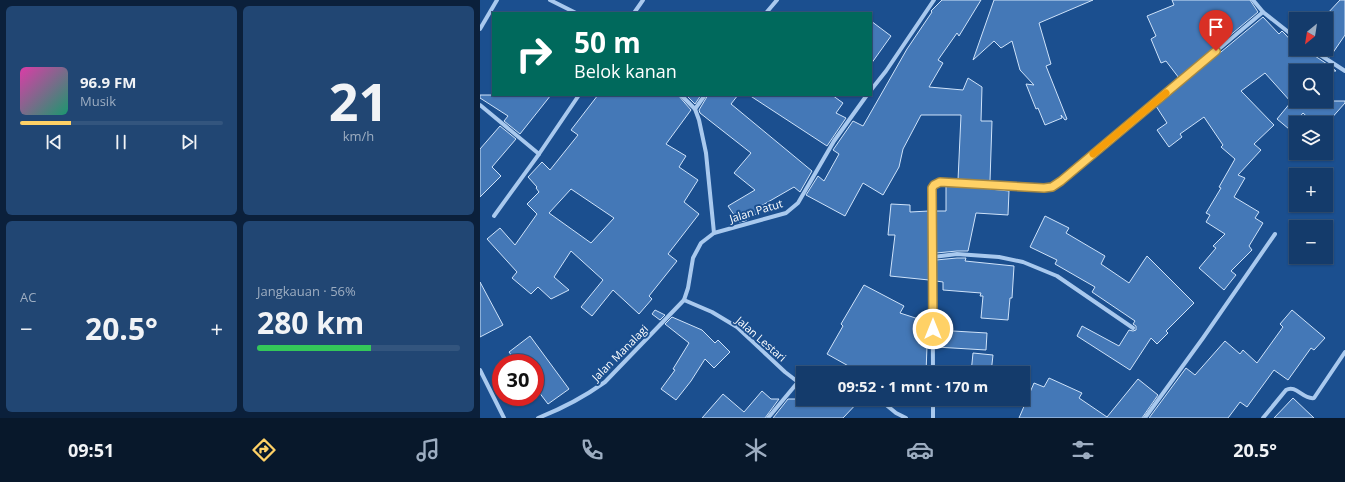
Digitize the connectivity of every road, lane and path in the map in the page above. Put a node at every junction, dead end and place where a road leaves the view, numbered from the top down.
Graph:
1 (497, 0) edge
2 (550, 0) edge
3 (642, 0) edge
4 (777, 0) edge
5 (934, 0) edge
6 (1253, 0) edge
7 (574, 12) edge
8 (635, 12) edge
9 (767, 12) edge
10 (1263, 12) junction
11 (480, 29) edge
12 (1289, 32) edge
13 (1322, 56) edge
14 (1345, 71) edge
15 (872, 89) edge
16 (578, 96) edge
17 (682, 96) edge
18 (705, 96) edge
19 (866, 96) edge
20 (480, 106) edge
21 (695, 109) junction
22 (539, 154) junction
23 (494, 216) dead end
24 (714, 233) junction
25 (1275, 234) dead end
26 (933, 257) junction
27 (684, 300) junction
28 (1133, 328) dead end
29 (1345, 352) edge
30 (933, 366) edge
31 (480, 370) edge
32 (796, 380) edge
33 (796, 384) edge
34 (888, 406) edge
35 (933, 406) edge
36 (504, 418) edge
37 (538, 418) edge
38 (768, 418) edge
39 (906, 418) edge
40 (933, 418) edge
41 (1145, 418) edge
42 (1263, 418) edge

1 - 11 street
2 - 7 street
3 - 8 street
4 - 9 street
5 - 15 street
6 - 10 street
10 - 12 street
10 - 26 street
13 - 14 street
16 - 22 street
17 - 21 street
18 - 21 street
19 - 24 street, Jalan Patut
20 - 22 street
21 - 24 street
22 - 23 street
24 - 27 street, Jalan Patut
25 - 41 street
26 - 28 street
26 - 30 street
27 - 32 street, Jalan Lestari
27 - 37 street, Jalan Manalagi
29 - 42 street
31 - 36 street
33 - 38 street
34 - 39 street
35 - 40 street

